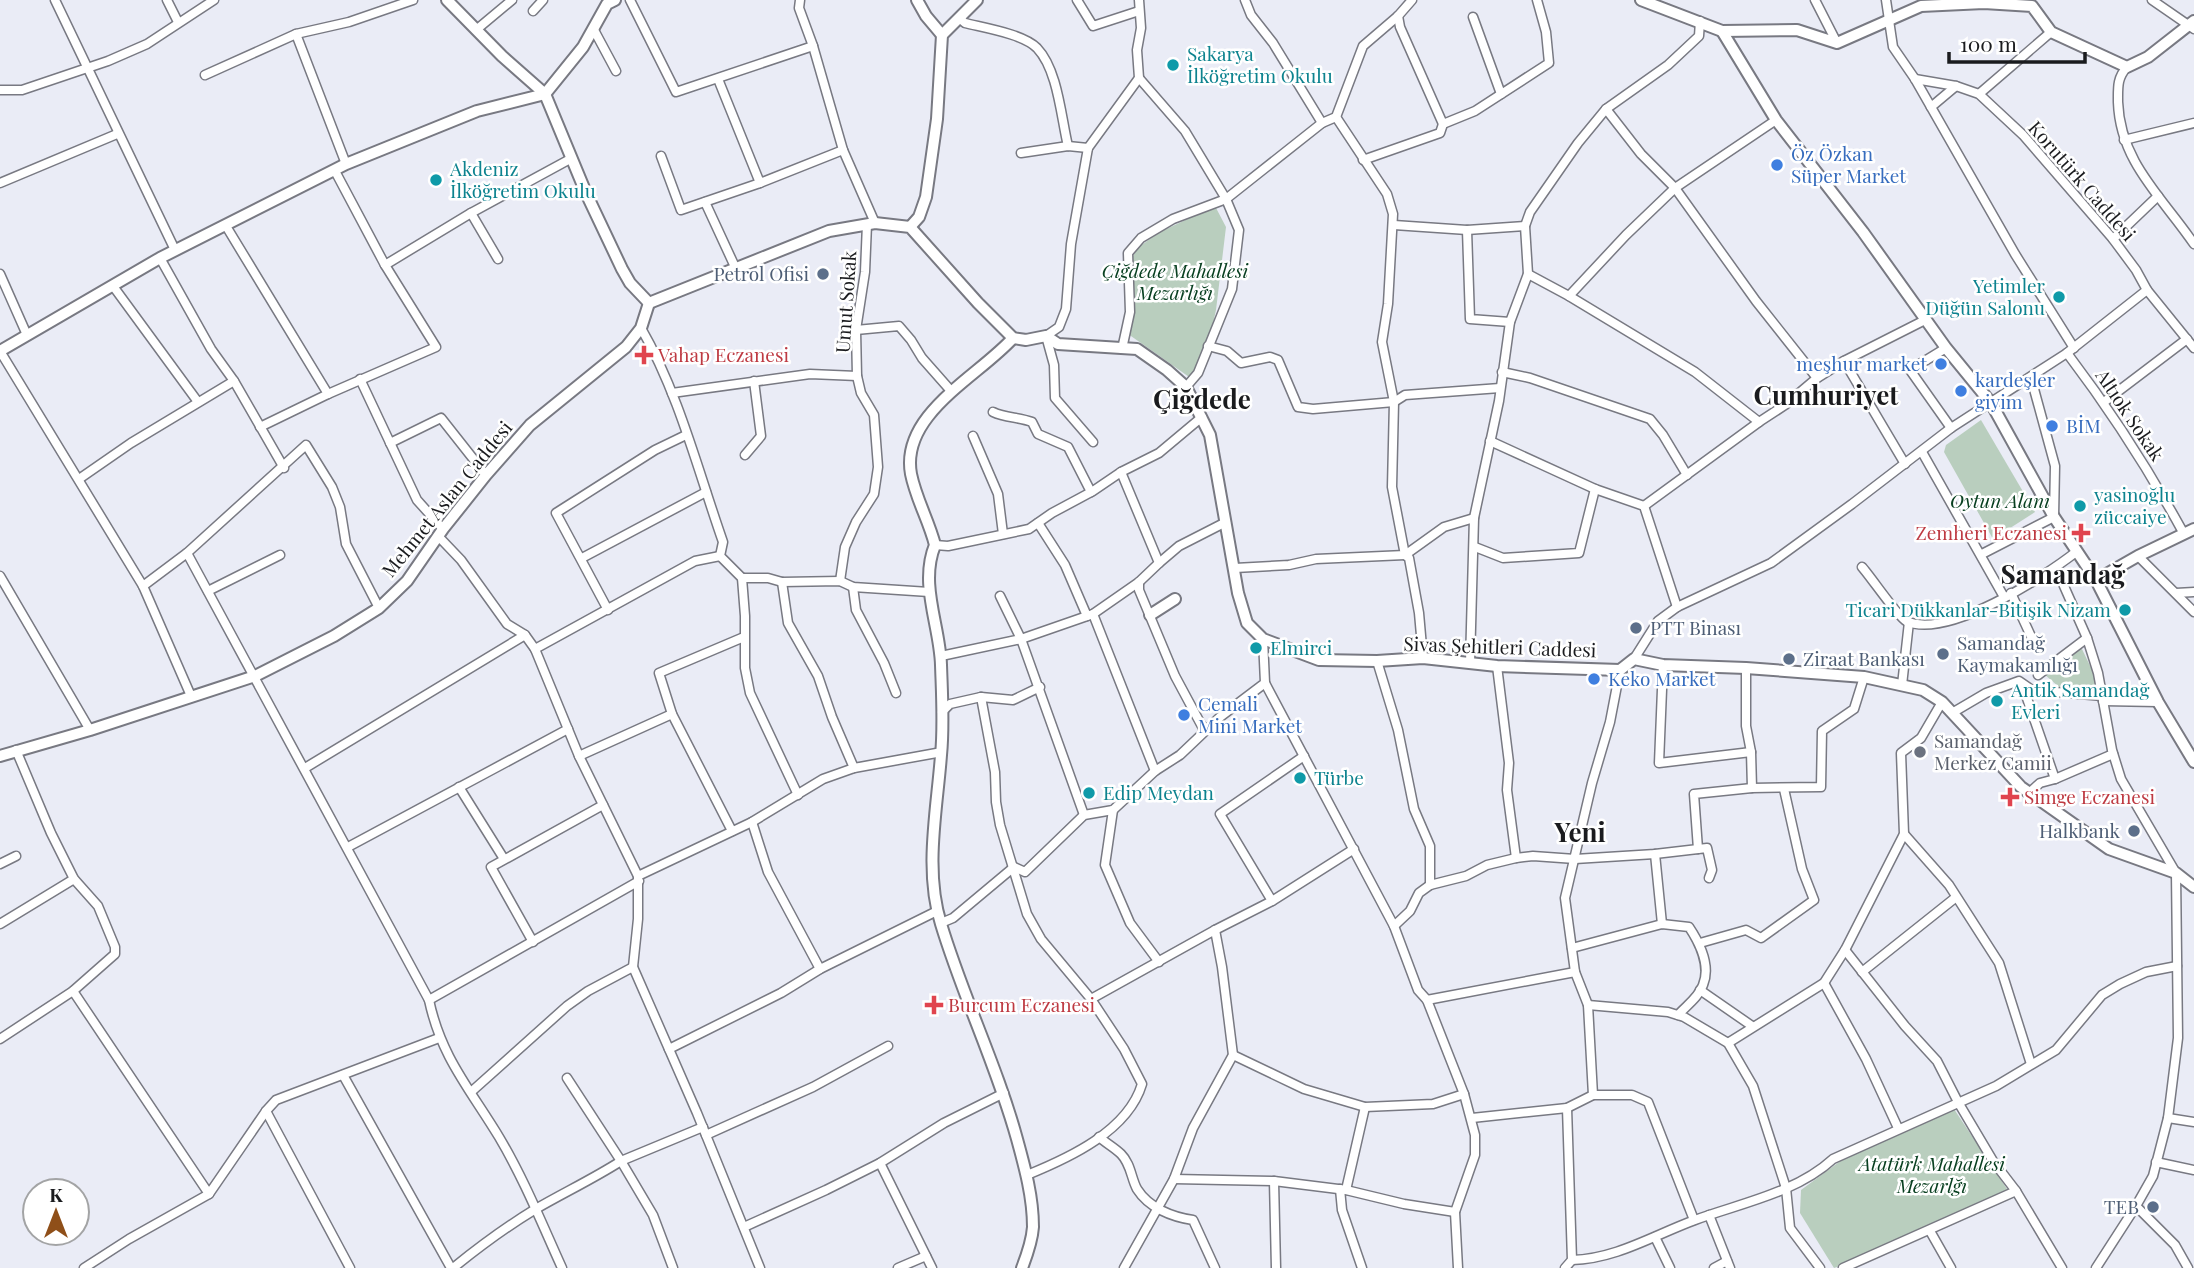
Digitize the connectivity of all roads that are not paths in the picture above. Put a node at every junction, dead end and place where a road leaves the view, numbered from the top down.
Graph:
1 (55, 0) edge
2 (167, 0) edge
3 (214, 0) edge
4 (413, 0) edge
5 (447, 0) edge
6 (512, 0) edge
7 (543, 0) edge
8 (615, 0) edge
9 (630, 0) edge
10 (800, 0) edge
11 (917, 0) edge
12 (977, 0) edge
13 (1077, 0) edge
14 (1139, 0) edge
15 (1245, 0) edge
16 (1412, 0) edge
17 (1537, 0) edge
18 (1640, 0) edge
19 (1815, 0) edge
20 (1886, 0) edge
21 (2151, 0) edge
22 (2031, 3) edge
23 (1139, 10) junction
24 (533, 12) dead end
25 (1398, 16) junction
26 (1473, 17) dead end
27 (959, 18) junction
28 (1889, 20) junction
29 (1700, 21) junction
30 (178, 22) junction
31 (2192, 26) edge
32 (476, 30) junction
33 (594, 30) junction
34 (1722, 31) junction
35 (2051, 32) junction
36 (296, 34) junction
37 (942, 35) junction
38 (1837, 43) junction
39 (813, 46) junction
40 (87, 66) junction
41 (2127, 67) junction
42 (616, 71) dead end
43 (205, 75) dead end
44 (1139, 78) junction
45 (718, 79) junction
46 (1915, 79) junction
47 (1956, 86) junction
48 (0, 90) edge
49 (545, 94) junction
50 (1501, 94) junction
51 (1979, 94) junction
52 (1931, 107) junction
53 (1606, 109) junction
54 (1336, 117) junction
55 (1776, 120) junction
56 (1322, 123) junction
57 (2194, 123) edge
58 (1443, 124) junction
59 (117, 134) junction
60 (2124, 139) junction
61 (1068, 146) junction
62 (1088, 148) junction
63 (843, 150) junction
64 (1021, 153) dead end
65 (661, 156) dead end
66 (572, 158) junction
67 (1363, 160) junction
68 (346, 164) junction
69 (335, 171) junction
70 (0, 183) edge
71 (760, 183) junction
72 (1675, 188) junction
73 (2158, 196) junction
74 (1226, 199) junction
75 (705, 202) junction
76 (471, 213) junction
77 (871, 223) junction
78 (1394, 225) junction
79 (226, 226) junction
80 (1525, 226) junction
81 (911, 227) junction
82 (1467, 230) junction
83 (2113, 239) junction
84 (2194, 244) edge
85 (175, 250) junction
86 (160, 258) junction
87 (498, 260) dead end
88 (385, 265) junction
89 (736, 269) junction
90 (0, 274) edge
91 (1528, 274) junction
92 (113, 286) junction
93 (2147, 290) junction
94 (1569, 296) junction
95 (649, 303) junction
96 (1925, 320) junction
97 (1510, 322) junction
98 (641, 328) junction
99 (856, 330) junction
100 (27, 335) junction
101 (1046, 336) junction
102 (1013, 338) junction
103 (2187, 339) junction
104 (1208, 346) junction
105 (1946, 348) junction
106 (2194, 348) edge
107 (1122, 349) junction
108 (2071, 350) junction
109 (0, 351) edge
110 (1844, 361) junction
111 (1502, 372) junction
112 (857, 376) junction
113 (1817, 378) junction
114 (2031, 378) junction
115 (360, 379) junction
116 (234, 381) junction
117 (754, 381) junction
118 (1186, 387) junction
119 (1500, 388) junction
120 (952, 392) junction
121 (672, 393) junction
122 (328, 394) junction
123 (1394, 401) junction
124 (2104, 401) junction
125 (198, 402) junction
126 (1991, 403) junction
127 (993, 412) dead end
128 (1202, 417) junction
129 (1759, 422) junction
130 (260, 427) junction
131 (1951, 428) junction
132 (686, 435) junction
133 (973, 436) dead end
134 (1490, 441) junction
135 (1093, 442) dead end
136 (390, 443) junction
137 (1922, 452) junction
138 (745, 455) dead end
139 (1905, 464) junction
140 (284, 468) junction
141 (1121, 472) junction
142 (486, 475) junction
143 (1687, 475) junction
144 (79, 479) junction
145 (1595, 489) junction
146 (706, 492) junction
147 (1091, 492) junction
148 (1644, 506) junction
149 (2054, 517) junction
150 (1474, 518) junction
151 (1226, 522) junction
152 (1038, 523) junction
153 (2189, 532) edge
154 (441, 533) junction
155 (1003, 534) junction
156 (935, 545) junction
157 (1475, 547) junction
158 (2076, 552) junction
159 (187, 553) junction
160 (1982, 554) junction
161 (280, 555) dead end
162 (1405, 555) junction
163 (720, 556) junction
164 (2138, 556) junction
165 (582, 558) junction
166 (1158, 564) junction
167 (1862, 567) dead end
168 (1235, 568) junction
169 (2056, 568) junction
170 (0, 576) edge
171 (742, 578) junction
172 (2096, 580) junction
173 (841, 581) junction
174 (782, 582) junction
175 (1139, 582) junction
176 (143, 586) junction
177 (853, 587) junction
178 (208, 592) junction
179 (929, 592) junction
180 (2194, 592) edge
181 (2176, 593) junction
182 (2008, 595) junction
183 (1000, 596) dead end
184 (1175, 599) dead end
185 (1677, 607) junction
186 (379, 608) junction
187 (608, 610) junction
188 (2194, 612) edge
189 (1090, 615) junction
190 (1150, 615) junction
191 (1909, 622) junction
192 (526, 635) junction
193 (744, 637) junction
194 (2087, 638) junction
195 (1021, 639) junction
196 (1263, 639) junction
197 (2035, 645) dead end
198 (535, 649) junction
199 (941, 656) junction
200 (1423, 659) junction
201 (1634, 659) junction
202 (1377, 661) junction
203 (1470, 663) junction
204 (1497, 666) junction
205 (1663, 666) junction
206 (1746, 668) junction
207 (1620, 670) junction
208 (2038, 675) dead end
209 (255, 676) junction
210 (1864, 677) junction
211 (1265, 682) junction
212 (2022, 684) junction
213 (1902, 685) junction
214 (1040, 687) junction
215 (896, 692) dead end
216 (191, 696) junction
217 (981, 697) junction
218 (2103, 698) junction
219 (1942, 702) junction
220 (2158, 702) junction
221 (942, 712) junction
222 (1952, 713) junction
223 (672, 714) junction
224 (568, 729) junction
225 (90, 730) junction
226 (1204, 730) junction
227 (16, 750) junction
228 (942, 752) junction
229 (1751, 752) junction
230 (2113, 754) junction
231 (0, 756) edge
232 (579, 756) junction
233 (1304, 756) junction
234 (2194, 762) edge
235 (305, 768) junction
236 (853, 768) junction
237 (1155, 771) junction
238 (2055, 779) junction
239 (459, 787) junction
240 (1752, 789) junction
241 (1784, 789) junction
242 (2029, 793) junction
243 (798, 795) junction
244 (603, 805) junction
245 (1113, 810) junction
246 (1084, 815) junction
247 (752, 822) junction
248 (733, 831) junction
249 (1904, 834) junction
250 (348, 847) junction
251 (1354, 849) junction
252 (1698, 849) junction
253 (1655, 854) junction
254 (16, 856) dead end
255 (1516, 858) junction
256 (504, 859) junction
257 (1575, 859) junction
258 (0, 864) edge
259 (1014, 867) junction
260 (2176, 873) junction
261 (1709, 878) dead end
262 (74, 879) junction
263 (638, 879) junction
264 (1430, 885) junction
265 (2194, 887) edge
266 (1955, 898) junction
267 (1272, 901) junction
268 (939, 917) junction
269 (0, 924) edge
270 (1662, 924) junction
271 (1394, 926) junction
272 (1215, 930) junction
273 (533, 942) junction
274 (1700, 943) junction
275 (1572, 948) junction
276 (1845, 950) junction
277 (1159, 962) junction
278 (2177, 966) junction
279 (633, 967) junction
280 (820, 969) junction
281 (1575, 972) junction
282 (1862, 972) junction
283 (1824, 983) junction
284 (1700, 990) junction
285 (72, 991) junction
286 (1091, 999) junction
287 (429, 1000) junction
288 (1427, 1000) junction
289 (1588, 1005) junction
290 (1678, 1015) junction
291 (1752, 1026) junction
292 (439, 1038) junction
293 (0, 1039) edge
294 (1728, 1043) junction
295 (888, 1046) dead end
296 (669, 1049) junction
297 (1233, 1055) junction
298 (2031, 1064) junction
299 (343, 1075) junction
300 (567, 1078) dead end
301 (471, 1092) junction
302 (1004, 1093) junction
303 (1464, 1094) junction
304 (1593, 1096) junction
305 (1958, 1102) junction
306 (1365, 1107) junction
307 (1567, 1108) junction
308 (266, 1111) junction
309 (1472, 1118) junction
310 (2168, 1118) junction
311 (2194, 1122) edge
312 (1898, 1128) junction
313 (704, 1131) junction
314 (1099, 1138) junction
315 (621, 1161) junction
316 (2156, 1162) junction
317 (880, 1163) junction
318 (2194, 1170) edge
319 (1027, 1175) junction
320 (1174, 1179) junction
321 (1274, 1181) junction
322 (1786, 1188) junction
323 (1343, 1189) junction
324 (2016, 1191) junction
325 (209, 1195) junction
326 (2136, 1206) junction
327 (535, 1209) junction
328 (1157, 1209) junction
329 (1455, 1212) junction
330 (1709, 1215) junction
331 (1694, 1220) junction
332 (744, 1227) junction
333 (1930, 1231) junction
334 (1655, 1237) junction
335 (926, 1256) junction
336 (1572, 1260) junction
337 (1729, 1265) edge
338 (84, 1268) edge
339 (350, 1268) edge
340 (452, 1268) edge
341 (562, 1268) edge
342 (673, 1268) edge
343 (760, 1268) edge
344 (898, 1268) edge
345 (932, 1268) edge
346 (1022, 1268) edge
347 (1124, 1268) edge
348 (1215, 1268) edge
349 (1276, 1268) edge
350 (1362, 1268) edge
351 (1458, 1268) edge
352 (1565, 1268) edge
353 (1670, 1268) edge
354 (1714, 1268) edge
355 (1820, 1268) edge
356 (1843, 1268) edge
357 (1951, 1268) edge
358 (2062, 1268) edge
359 (2096, 1268) edge
360 (2188, 1268) edge

1 - 40 street
2 - 30 street
3 - 30 street
4 - 36 street
5 - 32 street
6 - 32 street
7 - 24 street
8 - 33 street
9 - 45 street
10 - 39 street, Umut Sokak
11 - 37 street
12 - 27 street
13 - 23 street
14 - 23 street
15 - 56 street
16 - 25 street
17 - 50 street
18 - 29 street
19 - 38 street
20 - 28 street, Altıok Sokak
21 - 31 street
22 - 28 street
22 - 35 street
23 - 44 street
25 - 54 street
25 - 58 street
26 - 50 street
27 - 37 street
27 - 61 street
28 - 38 street
28 - 46 street, Altıok Sokak
29 - 34 street
29 - 53 street
30 - 40 street
31 - 41 street
32 - 49 street
33 - 42 street
33 - 49 street
34 - 38 street
34 - 55 street
35 - 41 street
35 - 51 street
36 - 43 street
36 - 68 street
37 - 81 street
39 - 45 street
39 - 63 street, Umut Sokak
40 - 48 street
40 - 59 street
41 - 60 street
44 - 62 street
44 - 74 street
45 - 71 street
46 - 47 street, Korutürk Caddesi
46 - 52 street, Altıok Sokak
47 - 51 street, Korutürk Caddesi
47 - 52 street
49 - 66 street
49 - 68 street
50 - 58 street
51 - 83 street, Korutürk Caddesi
52 - 108 street, Altıok Sokak
53 - 72 street
53 - 80 street
54 - 56 street
54 - 67 street
55 - 72 street
55 - 96 street
56 - 74 street
57 - 60 street
58 - 67 street
59 - 70 street
59 - 85 street
60 - 73 street
61 - 62 street
61 - 64 street
62 - 101 street
63 - 71 street
63 - 77 street, Umut Sokak
65 - 75 street
66 - 76 street
66 - 95 street
67 - 78 street
68 - 69 street
69 - 79 street
69 - 88 street
71 - 75 street
72 - 94 street
72 - 113 street
73 - 83 street
73 - 84 street
74 - 104 street
74 - 107 street
75 - 89 street
76 - 87 street
76 - 88 street
77 - 81 street
77 - 89 street
77 - 99 street, Umut Sokak
78 - 82 street
78 - 123 street
79 - 85 street
79 - 122 street
80 - 82 street
80 - 91 street
81 - 102 street
82 - 97 street
83 - 93 street, Korutürk Caddesi
85 - 86 street
86 - 92 street
86 - 116 street
88 - 115 street
89 - 95 street
90 - 100 street
91 - 94 street
91 - 97 street
92 - 100 street
92 - 125 street
93 - 103 street, Korutürk Caddesi
93 - 108 street
94 - 129 street
95 - 98 street, Mehmet Aslan Caddesi
96 - 105 street
96 - 110 street
97 - 111 street
98 - 121 street
98 - 142 street, Mehmet Aslan Caddesi
99 - 112 street, Umut Sokak
99 - 120 street
100 - 109 street
101 - 102 street
101 - 107 street
101 - 135 street
102 - 120 street
103 - 106 street, Korutürk Caddesi
103 - 124 street
104 - 118 street
104 - 123 street
105 - 126 street
105 - 131 street
107 - 118 street
108 - 114 street
108 - 124 street, Altıok Sokak
109 - 144 street
110 - 113 street
110 - 139 street
111 - 119 street
111 - 143 street
112 - 117 street
112 - 173 street, Umut Sokak
113 - 129 street
114 - 126 street
114 - 149 street
115 - 122 street
115 - 136 street
116 - 125 street
116 - 130 street
117 - 121 street
117 - 138 street
118 - 128 street
119 - 123 street
119 - 134 street
120 - 156 street
121 - 132 street
122 - 130 street
123 - 162 street
124 - 153 street, Altıok Sokak
125 - 144 street
126 - 131 street
126 - 149 street
127 - 147 street
128 - 141 street
128 - 151 street
129 - 143 street
130 - 140 street
131 - 137 street
132 - 146 street
132 - 165 street
133 - 155 street
134 - 145 street
134 - 150 street
136 - 142 street
136 - 154 street
137 - 139 street
137 - 160 street
139 - 185 street
140 - 159 street
140 - 186 street
141 - 147 street
141 - 166 street
142 - 154 street, Mehmet Aslan Caddesi
143 - 148 street
144 - 176 street
145 - 148 street
145 - 157 street
146 - 163 street
146 - 165 street
147 - 152 street
148 - 185 street
149 - 158 street
149 - 160 street
150 - 157 street
150 - 162 street
151 - 166 street
151 - 168 street
152 - 155 street
152 - 189 street
153 - 164 street
154 - 186 street, Mehmet Aslan Caddesi
154 - 192 street
155 - 156 street
156 - 179 street
157 - 203 street
158 - 169 street
158 - 172 street
159 - 176 street
159 - 178 street
160 - 182 street
161 - 178 street
162 - 168 street
162 - 200 street
163 - 171 street
163 - 187 street
164 - 172 street
164 - 181 street
165 - 187 street
166 - 175 street
167 - 191 street
168 - 196 street
169 - 182 street
169 - 194 street
170 - 225 street
171 - 174 street
171 - 193 street
172 - 220 street
173 - 174 street
173 - 177 street
174 - 236 street
175 - 189 street
175 - 190 street
176 - 216 street
177 - 179 street
177 - 215 street
178 - 209 street
179 - 199 street
180 - 181 street
181 - 188 street
182 - 191 street
182 - 197 street
183 - 195 street
184 - 190 street
185 - 201 street
186 - 209 street, Mehmet Aslan Caddesi
187 - 198 street
189 - 195 street
189 - 237 street
190 - 226 street
191 - 213 street
192 - 198 street
192 - 235 street
193 - 223 street
193 - 243 street
194 - 208 street
194 - 218 street
195 - 199 street
195 - 214 street
196 - 202 street, Sivas Şehitleri Caddesi
196 - 211 street
198 - 224 street
199 - 221 street
200 - 202 street, Sivas Şehitleri Caddesi
200 - 203 street, Sivas Şehitleri Caddesi
201 - 205 street
201 - 207 street, Sivas Şehitleri Caddesi
202 - 264 street
203 - 204 street, Sivas Şehitleri Caddesi
204 - 207 street, Sivas Şehitleri Caddesi
204 - 255 street
205 - 206 street
205 - 229 street
206 - 210 street
206 - 229 street
207 - 257 street
209 - 216 street, Mehmet Aslan Caddesi
209 - 235 street
210 - 213 street
210 - 241 street
211 - 226 street
211 - 233 street
212 - 218 street
212 - 222 street
212 - 238 street
213 - 219 street
214 - 217 street
214 - 246 street
216 - 225 street, Mehmet Aslan Caddesi
217 - 221 street
217 - 259 street
218 - 220 street
218 - 230 street
219 - 222 street
219 - 249 street
220 - 234 street
221 - 228 street
222 - 242 street
223 - 232 street
223 - 248 street
224 - 232 street
224 - 239 street
225 - 227 street, Mehmet Aslan Caddesi
226 - 237 street
227 - 231 street, Mehmet Aslan Caddesi
227 - 262 street
228 - 236 street
228 - 268 street
229 - 240 street
230 - 238 street
230 - 260 street
232 - 244 street
233 - 251 street
233 - 267 street
235 - 250 street
236 - 243 street
237 - 245 street
238 - 242 street
239 - 250 street
239 - 256 street
240 - 241 street
240 - 252 street
241 - 274 street
242 - 260 street
243 - 247 street
244 - 256 street
244 - 263 street
245 - 246 street
245 - 277 street
246 - 259 street
247 - 248 street
247 - 280 street
248 - 263 street
249 - 266 street
249 - 276 street
250 - 287 street
251 - 267 street
251 - 271 street
252 - 253 street
252 - 261 street
253 - 257 street
253 - 270 street
254 - 258 street
255 - 257 street
255 - 264 street
256 - 273 street
257 - 275 street
259 - 268 street
259 - 286 street
260 - 265 street
260 - 278 street
262 - 269 street
262 - 285 street
263 - 273 street
263 - 279 street
264 - 271 street
266 - 282 street
266 - 298 street
267 - 272 street
268 - 280 street
268 - 302 street
270 - 274 street
270 - 275 street
271 - 288 street
272 - 277 street
272 - 297 street
273 - 287 street
274 - 284 street
275 - 281 street
276 - 282 street
276 - 283 street
277 - 286 street
278 - 298 street
278 - 310 street
279 - 296 street
279 - 301 street
280 - 296 street
281 - 288 street
281 - 289 street
282 - 305 street
283 - 291 street
283 - 312 street
284 - 290 street
284 - 291 street
285 - 293 street
285 - 325 street
286 - 314 street
287 - 292 street
288 - 303 street
289 - 290 street
289 - 304 street
290 - 294 street
291 - 294 street
292 - 299 street
292 - 301 street
294 - 322 street
295 - 313 street
296 - 313 street
297 - 306 street
297 - 320 street
298 - 305 street
299 - 308 street
299 - 340 street
300 - 315 street
301 - 327 street
302 - 317 street
302 - 319 street
303 - 306 street
303 - 309 street
304 - 307 street
304 - 331 street
305 - 312 street
305 - 324 street
306 - 323 street
307 - 309 street
307 - 336 street
308 - 325 street
308 - 339 street
309 - 329 street
310 - 311 street
310 - 316 street
312 - 322 street
313 - 315 street
313 - 332 street
314 - 319 street
314 - 328 street
315 - 327 street
315 - 342 street
316 - 318 street
316 - 326 street
317 - 332 street
317 - 335 street
319 - 346 street
320 - 321 street
320 - 328 street
321 - 323 street
321 - 349 street
322 - 330 street
322 - 355 street
323 - 329 street
323 - 350 street
324 - 333 street
324 - 358 street
325 - 338 street
326 - 359 street
326 - 360 street
327 - 340 street
327 - 341 street
328 - 347 street
328 - 348 street
329 - 351 street
330 - 331 street
330 - 337 street
331 - 334 street
332 - 343 street
333 - 356 street
333 - 357 street
334 - 336 street
334 - 353 street
335 - 344 street
335 - 345 street
336 - 352 street
337 - 354 street

